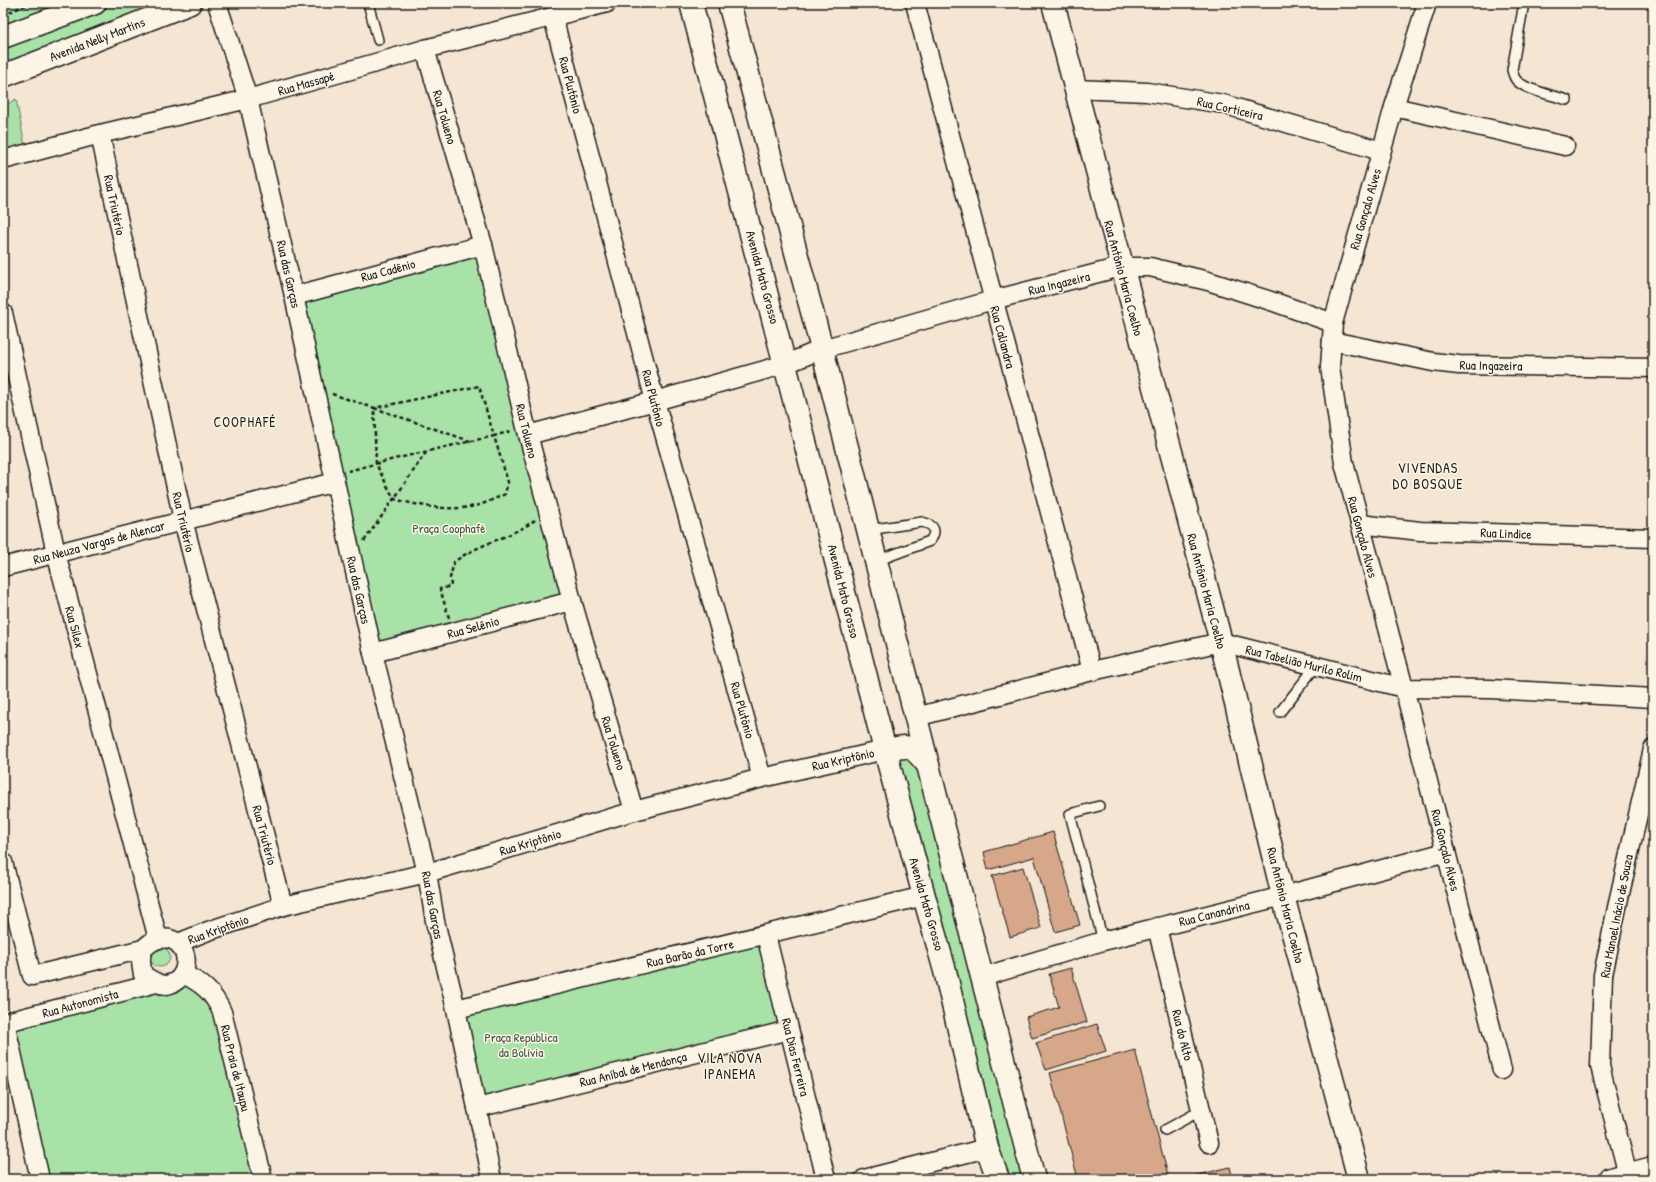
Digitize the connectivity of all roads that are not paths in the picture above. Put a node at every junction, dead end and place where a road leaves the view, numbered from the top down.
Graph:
1 (94, 3) edge
2 (190, 3) edge
3 (218, 3) edge
4 (368, 3) edge
5 (608, 3) edge
6 (691, 3) edge
7 (729, 3) edge
8 (914, 3) edge
9 (1053, 3) edge
10 (1427, 3) edge
11 (1524, 3) edge
12 (553, 17) junction
13 (3, 37) edge
14 (378, 40) dead end
15 (425, 49) junction
16 (3, 76) edge
17 (1075, 89) junction
18 (248, 99) junction
19 (1567, 100) dead end
20 (1394, 107) junction
21 (100, 134) junction
22 (1565, 146) dead end
23 (1381, 151) junction
24 (3, 160) edge
25 (482, 245) junction
26 (1121, 267) junction
27 (294, 296) junction
28 (993, 300) junction
29 (3, 313) edge
30 (1333, 323) junction
31 (1332, 341) junction
32 (822, 350) junction
33 (786, 364) junction
34 (1653, 368) edge
35 (655, 401) junction
36 (527, 431) junction
37 (334, 479) junction
38 (183, 520) junction
39 (1360, 524) junction
40 (868, 530) junction
41 (1653, 538) edge
42 (56, 553) junction
43 (876, 561) junction
44 (3, 567) edge
45 (572, 601) junction
46 (1221, 642) junction
47 (373, 653) junction
48 (1316, 666) junction
49 (1092, 671) junction
50 (1404, 688) junction
51 (1653, 698) edge
52 (1280, 712) dead end
53 (916, 717) junction
54 (1653, 749) edge
55 (885, 750) junction
56 (928, 765) junction
57 (762, 778) junction
58 (1099, 806) dead end
59 (634, 811) junction
60 (1446, 852) junction
61 (3, 862) edge
62 (427, 873) junction
63 (924, 896) junction
64 (1284, 896) junction
65 (283, 906) junction
66 (1157, 927) junction
67 (766, 935) junction
68 (158, 939) junction
69 (1104, 941) junction
70 (178, 944) junction
71 (143, 949) junction
72 (946, 971) junction
73 (183, 974) junction
74 (982, 978) junction
75 (156, 983) junction
76 (456, 1009) junction
77 (4, 1022) edge
78 (789, 1030) junction
79 (1502, 1070) dead end
80 (477, 1108) junction
81 (1202, 1110) junction
82 (1165, 1130) dead end
83 (1209, 1143) dead end
84 (987, 1148) junction
85 (1653, 1168) edge
86 (1622, 1178) edge
87 (40, 1179) edge
88 (263, 1179) edge
89 (492, 1179) edge
90 (826, 1179) edge
91 (864, 1179) edge
92 (998, 1179) edge
93 (1034, 1179) edge
94 (1359, 1179) edge

1 - 13 main road
2 - 16 main road, Avenida Nelly Martins
3 - 18 street, Rua das Garças
4 - 14 lane
5 - 12 street, Rua Massapé
6 - 33 main road, Avenida Mato Grosso
7 - 32 main road
8 - 28 street, Rua Caliandra
9 - 17 main road, Rua Antônio Maria Coelho
10 - 20 street, Rua Gonçalo Alves
11 - 19 lane
12 - 15 street, Rua Massapé
12 - 35 street, Rua Plutônio
15 - 18 street, Rua Massapé
15 - 25 street, Rua Tolueno
17 - 23 street, Rua Corticeira
17 - 26 main road, Rua Antônio Maria Coelho
18 - 21 street, Rua Massapé
18 - 27 street, Rua das Garças
20 - 22 street
20 - 23 street, Rua Gonçalo Alves
21 - 24 street, Rua Massapé
21 - 38 street, Rua Triutério
23 - 30 street, Rua Gonçalo Alves
25 - 27 street, Rua Cadênio
25 - 36 street, Rua Tolueno
26 - 28 street, Rua Ingazeira
26 - 30 street, Rua Ingazeira
26 - 46 main road, Rua Antônio Maria Coelho
27 - 37 street, Rua das Garças
28 - 32 street, Rua Ingazeira
28 - 49 street, Rua Caliandra
29 - 42 street, Rua Silex
30 - 31 street, Rua Gonçalo Alves
31 - 34 street, Rua Ingazeira
31 - 39 street, Rua Gonçalo Alves
32 - 33 street, Rua Ingazeira
32 - 40 main road
33 - 35 street
33 - 55 main road, Avenida Mato Grosso
35 - 36 street
35 - 57 street, Rua Plutônio
36 - 45 street, Rua Tolueno
37 - 38 street, Rua Neuza Vargas de Alencar
37 - 47 street, Rua das Garças
38 - 42 street, Rua Neuza Vargas de Alencar
38 - 65 street, Rua Triutério
39 - 41 street, Rua Lindice
39 - 50 street, Rua Gonçalo Alves
40 - 43 main road
40 - 43 lane
42 - 44 street, Rua Neuza Vargas de Alencar
42 - 68 street, Rua Silex
43 - 53 main road
45 - 47 street, Rua Selênio
45 - 59 street, Rua Tolueno
46 - 48 street, Rua Tabelião Murilo Rolim
46 - 49 street, Rua Tabelião Murilo Rolim
46 - 64 main road, Rua Antônio Maria Coelho
47 - 62 street, Rua das Garças
48 - 50 street, Rua Tabelião Murilo Rolim
48 - 52 lane
49 - 53 street, Rua Tabelião Murilo Rolim
50 - 51 street, Rua Tabelião Murilo Rolim
50 - 60 street, Rua Gonçalo Alves
53 - 56 main road
54 - 86 street, Rua Manoel Inácio de Souza
55 - 56 main road
55 - 57 street, Rua Kriptônio
55 - 63 main road, Avenida Mato Grosso
56 - 74 main road
57 - 59 street, Rua Kriptônio
58 - 69 lane
59 - 62 street, Rua Kriptônio
60 - 64 street, Rua Canandrina
60 - 79 street, Rua Gonçalo Alves
61 - 71 street
62 - 65 street, Rua Kriptônio
62 - 76 street, Rua das Garças
63 - 67 street, Rua Barão da Torre
63 - 72 main road, Avenida Mato Grosso
64 - 66 street, Rua Canandrina
64 - 94 main road, Rua Antônio Maria Coelho
65 - 70 street, Rua Kriptônio
66 - 69 street, Rua Canandrina
66 - 81 street, Rua do Alto
67 - 76 street, Rua Barão da Torre
67 - 78 street, Rua Dias Ferreira
68 - 70 street
68 - 71 street
69 - 74 street, Rua Canandrina
70 - 73 street
71 - 75 street
72 - 74 main road
72 - 84 main road, Avenida Mato Grosso
73 - 75 street
73 - 88 street, Rua Praia de Itaupu
74 - 93 main road
75 - 77 street, Rua Autonomista
76 - 80 street, Rua das Garças
77 - 87 street
78 - 80 street, Rua Aníbal de Mendonça
78 - 90 street, Rua Dias Ferreira
80 - 89 street, Rua das Garças
81 - 82 lane
81 - 83 street, Rua do Alto
84 - 91 street
84 - 92 main road, Avenida Mato Grosso
85 - 86 main road

